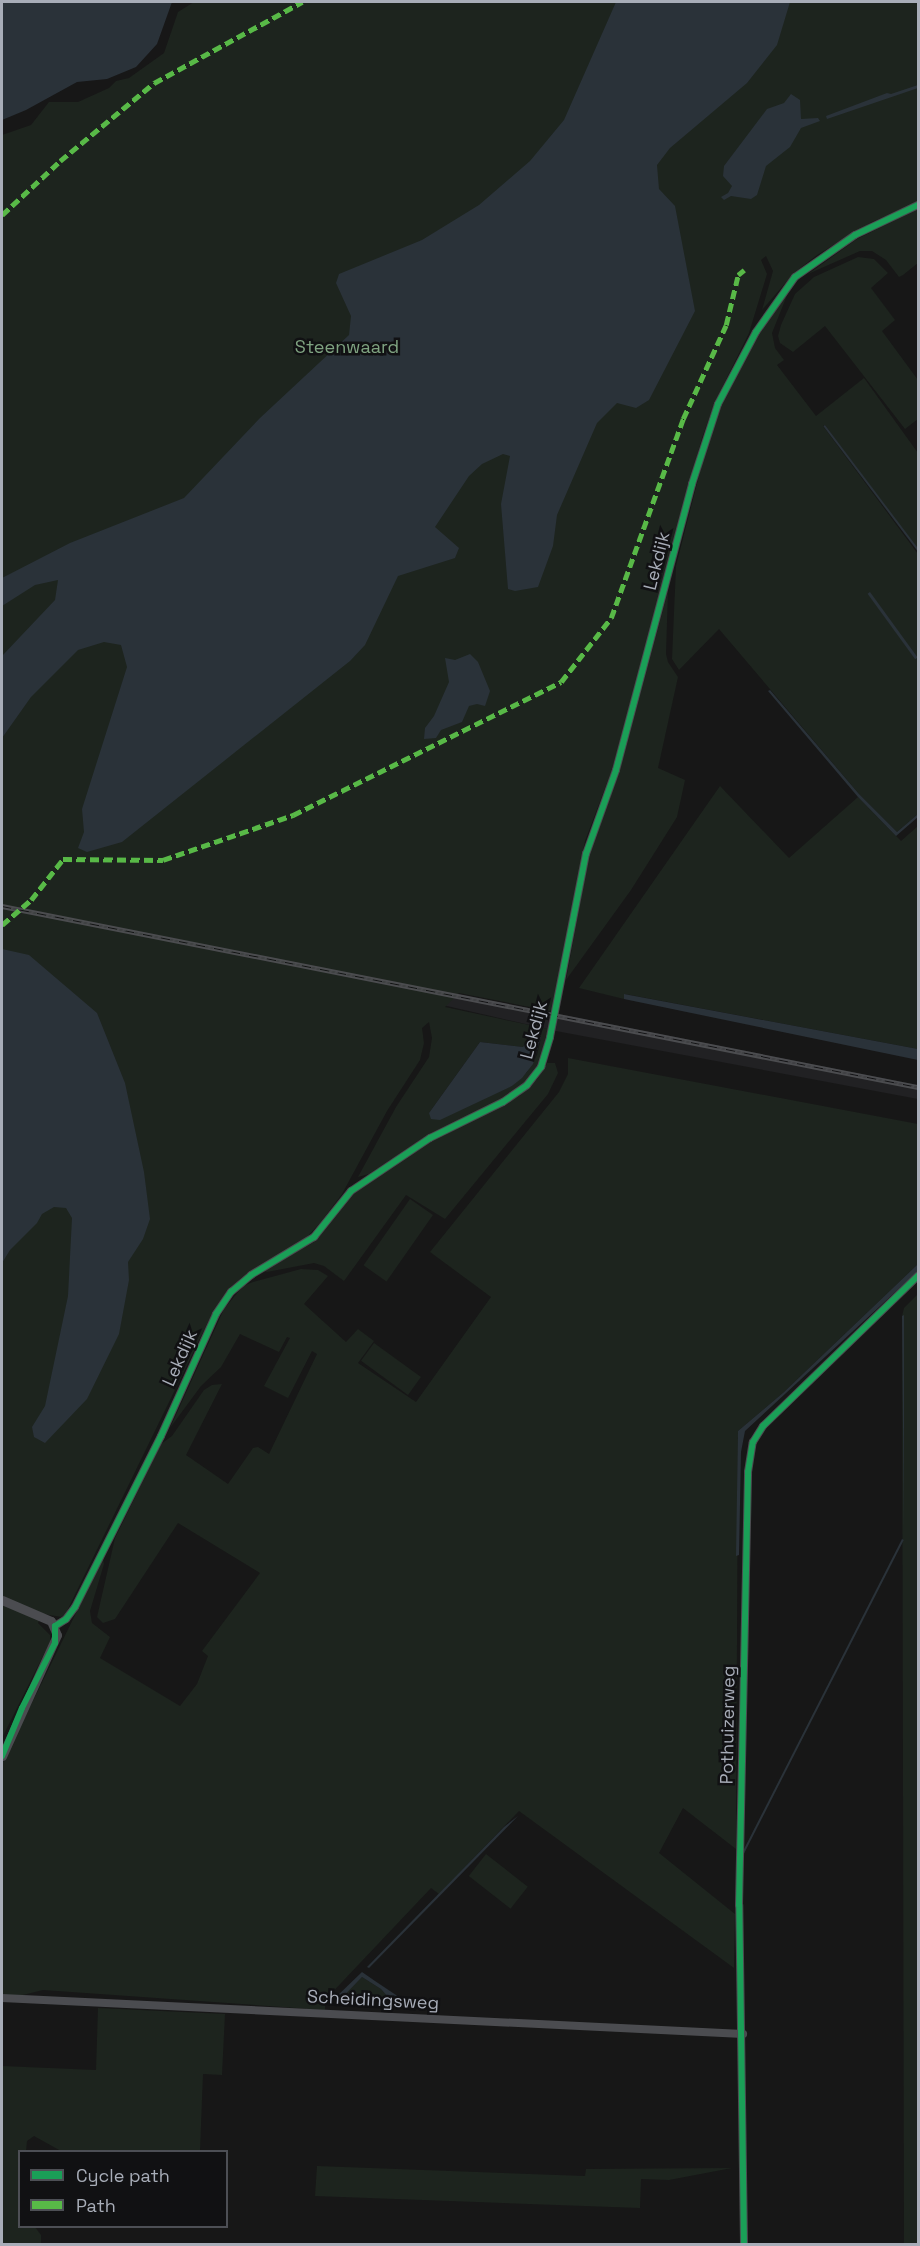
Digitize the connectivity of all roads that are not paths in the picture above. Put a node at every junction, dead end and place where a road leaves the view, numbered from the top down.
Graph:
1 (918, 205) edge
2 (918, 1276) edge
3 (2, 1600) edge
4 (55, 1626) junction
5 (2, 1756) edge
6 (2, 1998) edge
7 (743, 2034) junction
8 (744, 2244) edge

1 - 4 street, Lekdijk
2 - 7 street, Pothuizerweg
3 - 4 street
4 - 5 street
6 - 7 street, Scheidingsweg
7 - 8 street, Pothuizerweg

